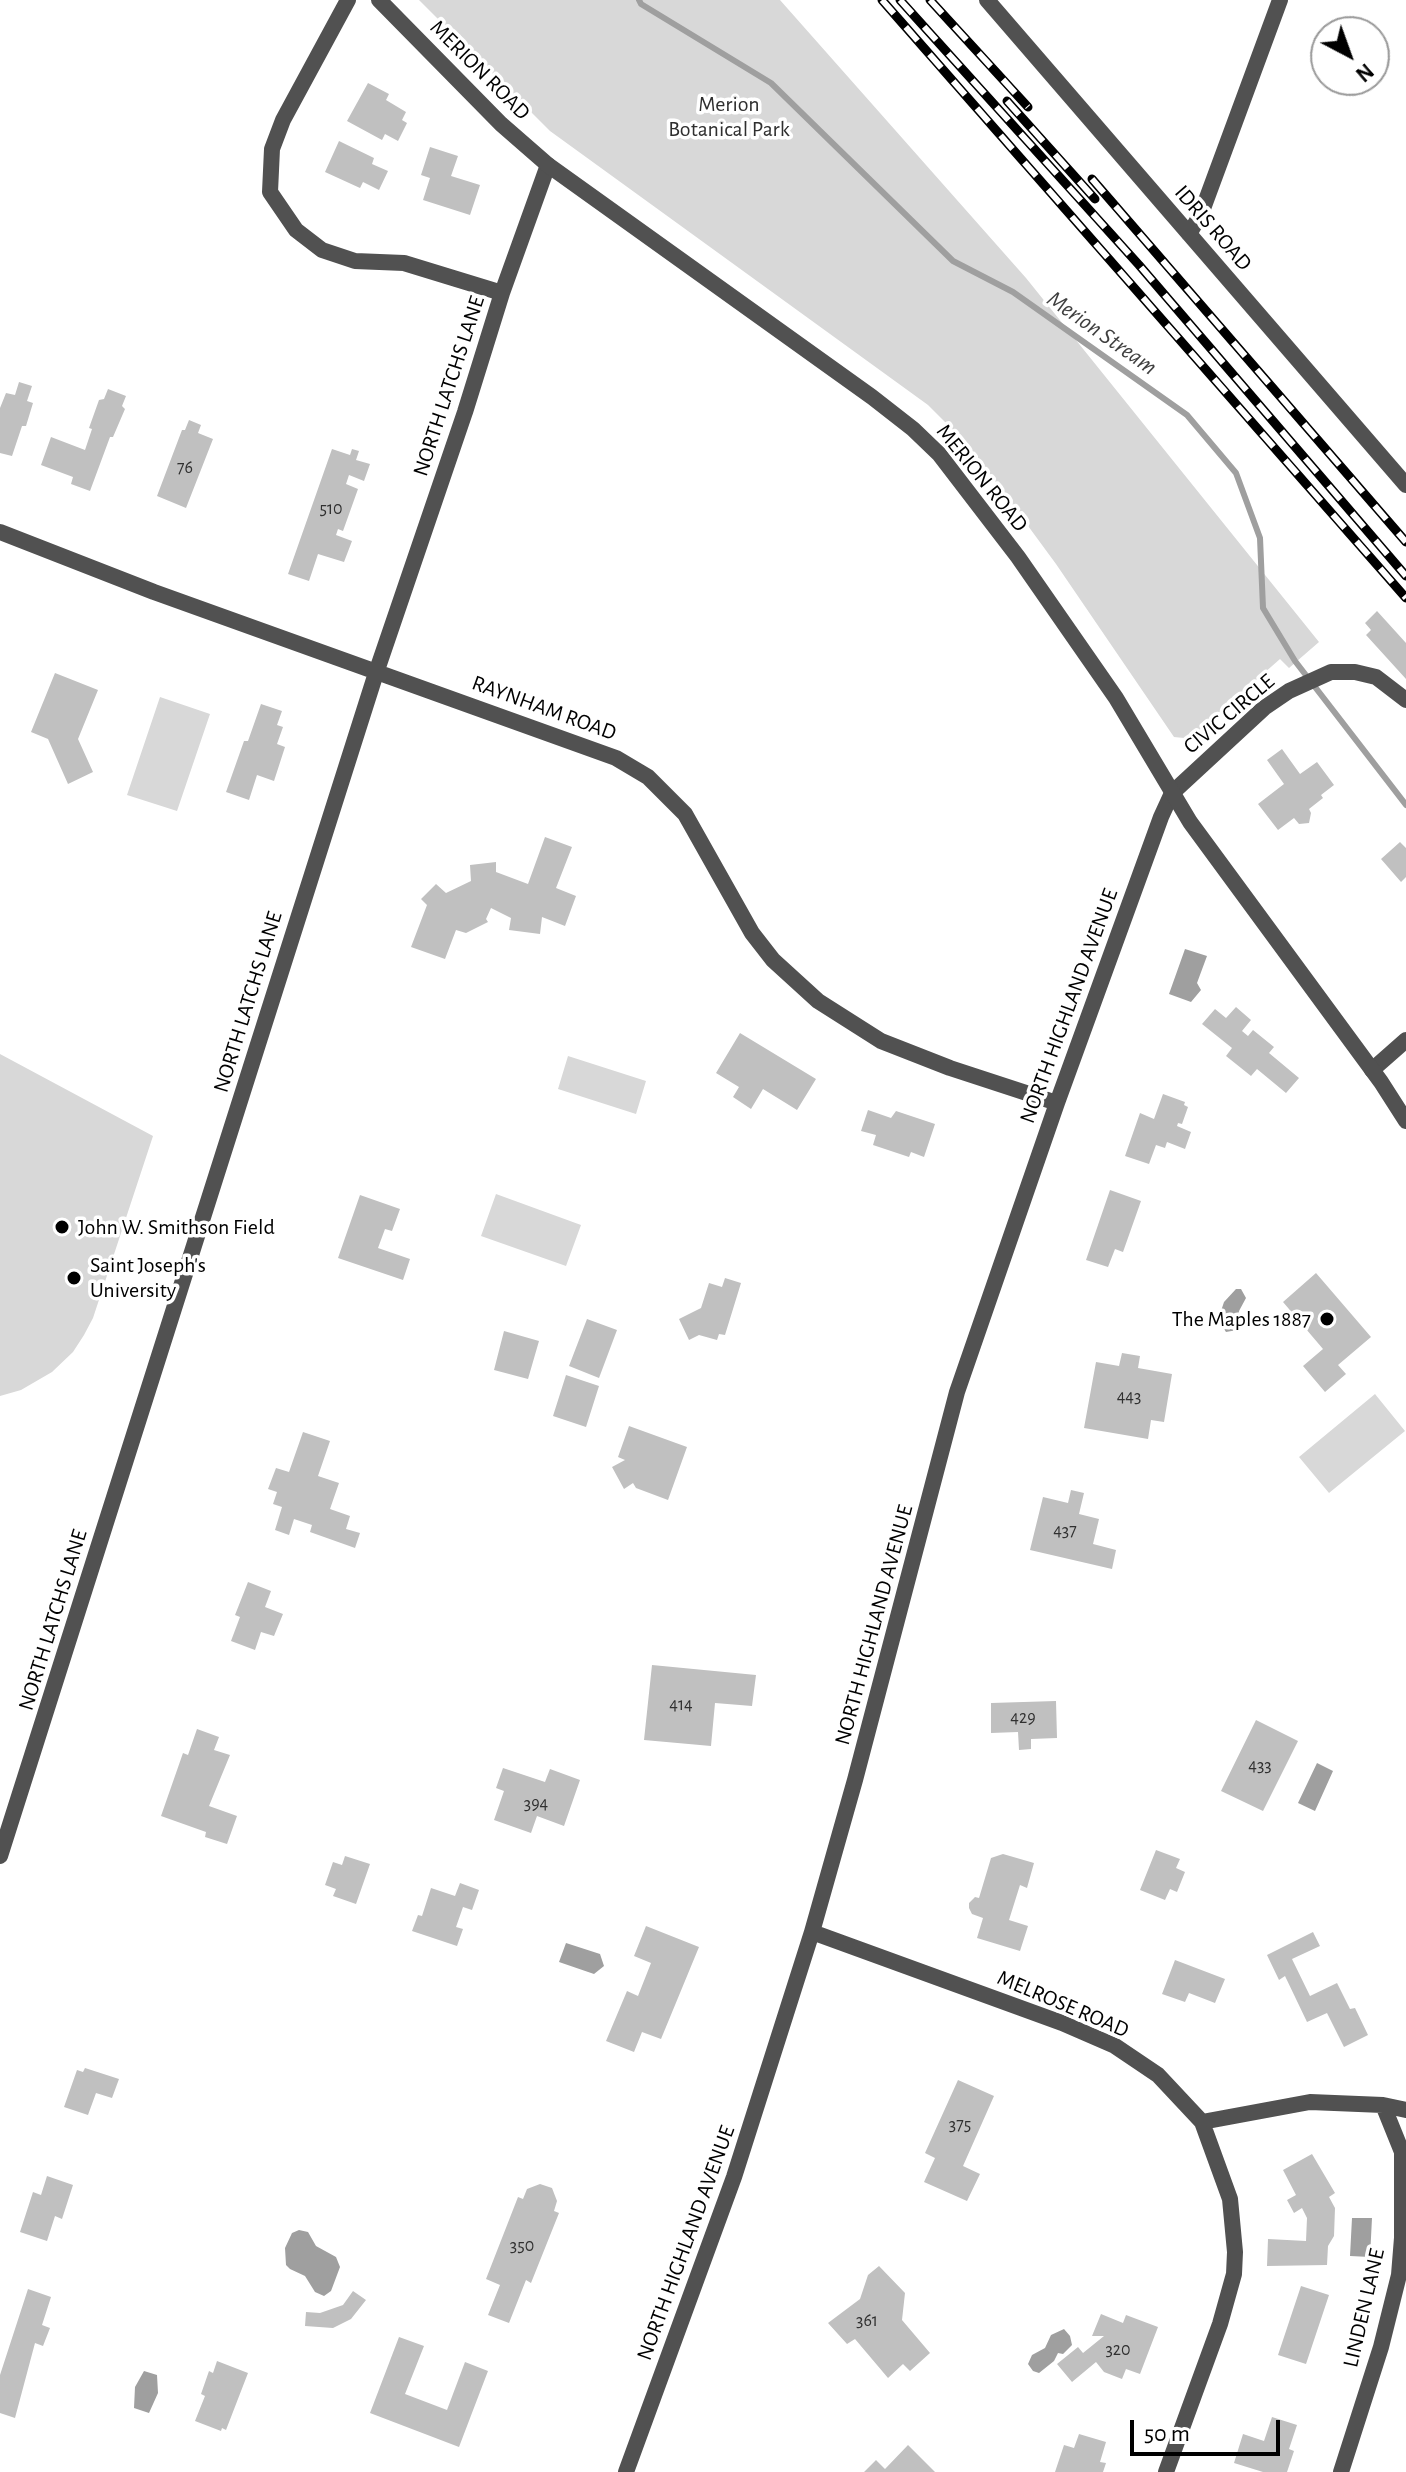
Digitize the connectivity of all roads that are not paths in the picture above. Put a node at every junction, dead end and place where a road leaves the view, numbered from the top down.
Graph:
1 (348, 0) edge
2 (379, 0) edge
3 (987, 0) edge
4 (1280, 0) edge
5 (548, 165) junction
6 (1189, 234) junction
7 (502, 293) junction
8 (1406, 485) edge
9 (0, 532) edge
10 (376, 673) junction
11 (1406, 700) edge
12 (1172, 793) junction
13 (1406, 1040) edge
14 (1372, 1070) junction
15 (1057, 1103) junction
16 (1406, 1121) edge
17 (0, 1856) edge
18 (812, 1932) junction
19 (1383, 2105) junction
20 (1406, 2110) edge
21 (1202, 2122) junction
22 (1404, 2149) edge
23 (626, 2472) edge
24 (1166, 2472) edge
25 (1341, 2472) edge

1 - 7 street
2 - 5 street, MERION ROAD
3 - 6 street, IDRIS ROAD
4 - 6 street
5 - 7 street, NORTH LATCHS LANE
5 - 12 street, MERION ROAD
6 - 8 street, IDRIS ROAD
7 - 10 street, NORTH LATCHS LANE
9 - 10 street, RAYNHAM ROAD
10 - 15 street, RAYNHAM ROAD
10 - 17 street, NORTH LATCHS LANE
11 - 12 street, CIVIC CIRCLE
12 - 14 street, MERION ROAD
12 - 15 street, NORTH HIGHLAND AVENUE
13 - 14 street
14 - 16 street, MERION ROAD
15 - 18 street, NORTH HIGHLAND AVENUE
18 - 21 street, MELROSE ROAD
18 - 23 street, NORTH HIGHLAND AVENUE
19 - 20 street
19 - 21 street
19 - 22 street, LINDEN LANE
21 - 24 street, MELROSE ROAD
22 - 25 street, LINDEN LANE

